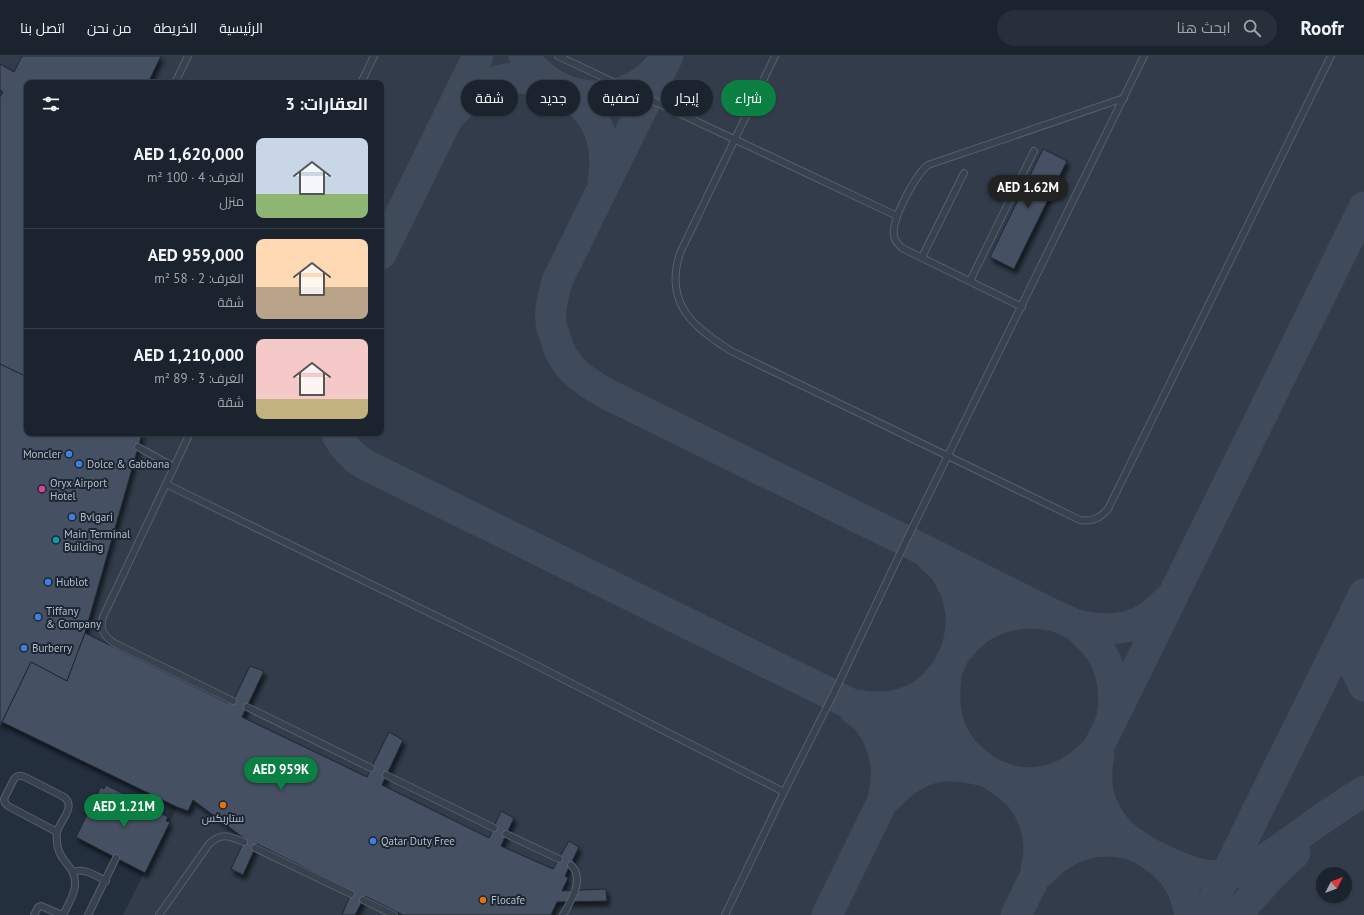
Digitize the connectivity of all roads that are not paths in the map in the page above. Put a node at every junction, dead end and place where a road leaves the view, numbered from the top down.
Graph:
1 (188, 56) edge
2 (374, 56) edge
3 (558, 56) edge
4 (775, 56) edge
5 (1144, 56) edge
6 (1331, 56) edge
7 (176, 80) edge
8 (362, 80) edge
9 (1124, 98) junction
10 (735, 140) junction
11 (1034, 151) dead end
12 (964, 173) dead end
13 (897, 216) junction
14 (922, 257) junction
15 (970, 280) junction
16 (1022, 306) junction
17 (189, 436) edge
18 (138, 448) dead end
19 (948, 456) junction
20 (174, 467) junction
21 (166, 484) junction
22 (233, 701) dead end
23 (247, 707) dead end
24 (371, 768) dead end
25 (386, 775) dead end
26 (784, 792) junction
27 (494, 828) dead end
28 (57, 832) junction
29 (506, 834) dead end
30 (244, 842) dead end
31 (255, 848) dead end
32 (116, 858) dead end
33 (559, 859) dead end
34 (571, 865) dead end
35 (73, 872) junction
36 (106, 880) junction
37 (351, 894) dead end
38 (363, 900) dead end
39 (34, 915) edge
40 (63, 915) edge
41 (88, 915) edge
42 (159, 915) edge
43 (394, 915) edge
44 (563, 915) edge
45 (725, 915) edge

1 - 7 lane
2 - 8 lane
3 - 10 lane
4 - 10 lane
5 - 9 lane
6 - 19 lane
9 - 13 lane
9 - 16 lane
10 - 13 lane
10 - 19 lane
11 - 15 lane
12 - 14 lane
13 - 14 lane
14 - 15 lane
15 - 16 lane
16 - 19 lane
17 - 20 lane
18 - 20 lane
19 - 26 lane
20 - 21 lane
21 - 22 lane
21 - 26 lane
23 - 24 lane
25 - 27 lane
26 - 45 lane
28 - 28 lane
28 - 35 lane
29 - 33 lane
30 - 42 lane
31 - 37 lane
32 - 36 lane
34 - 44 lane
35 - 36 lane
35 - 40 lane
36 - 41 lane
38 - 43 lane
39 - 40 lane

